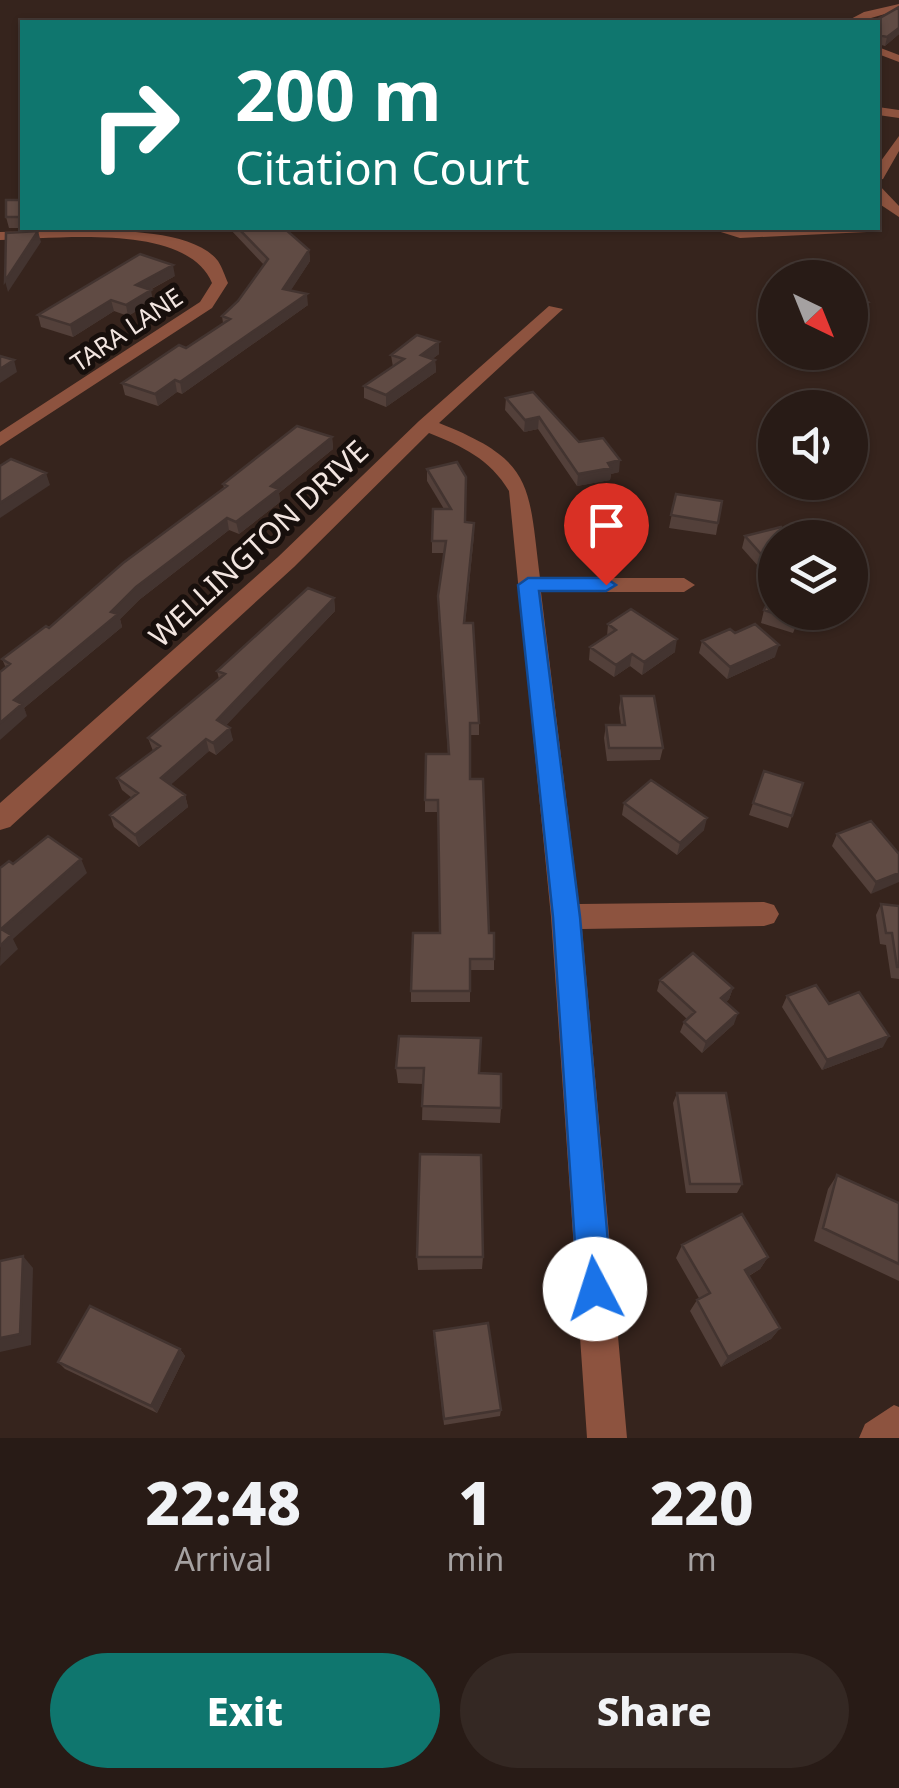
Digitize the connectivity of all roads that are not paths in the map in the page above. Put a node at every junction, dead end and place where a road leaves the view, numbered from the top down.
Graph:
1 (899, 7) edge
2 (854, 20) edge
3 (899, 140) edge
4 (880, 173) edge
5 (880, 194) edge
6 (899, 213) edge
7 (723, 230) edge
8 (825, 230) edge
9 (0, 236) edge
10 (555, 309) dead end
11 (426, 424) junction
12 (0, 440) edge
13 (528, 585) junction
14 (684, 585) dead end
15 (0, 819) edge
16 (764, 914) dead end
17 (566, 917) junction
18 (607, 1438) edge

1 - 2 street
3 - 4 street
5 - 6 street
7 - 8 street
9 - 12 street, TARA LANE
10 - 11 street, WELLINGTON DRIVE
11 - 13 street
11 - 15 street, WELLINGTON DRIVE
13 - 14 street
13 - 17 street
16 - 17 street
17 - 18 street

